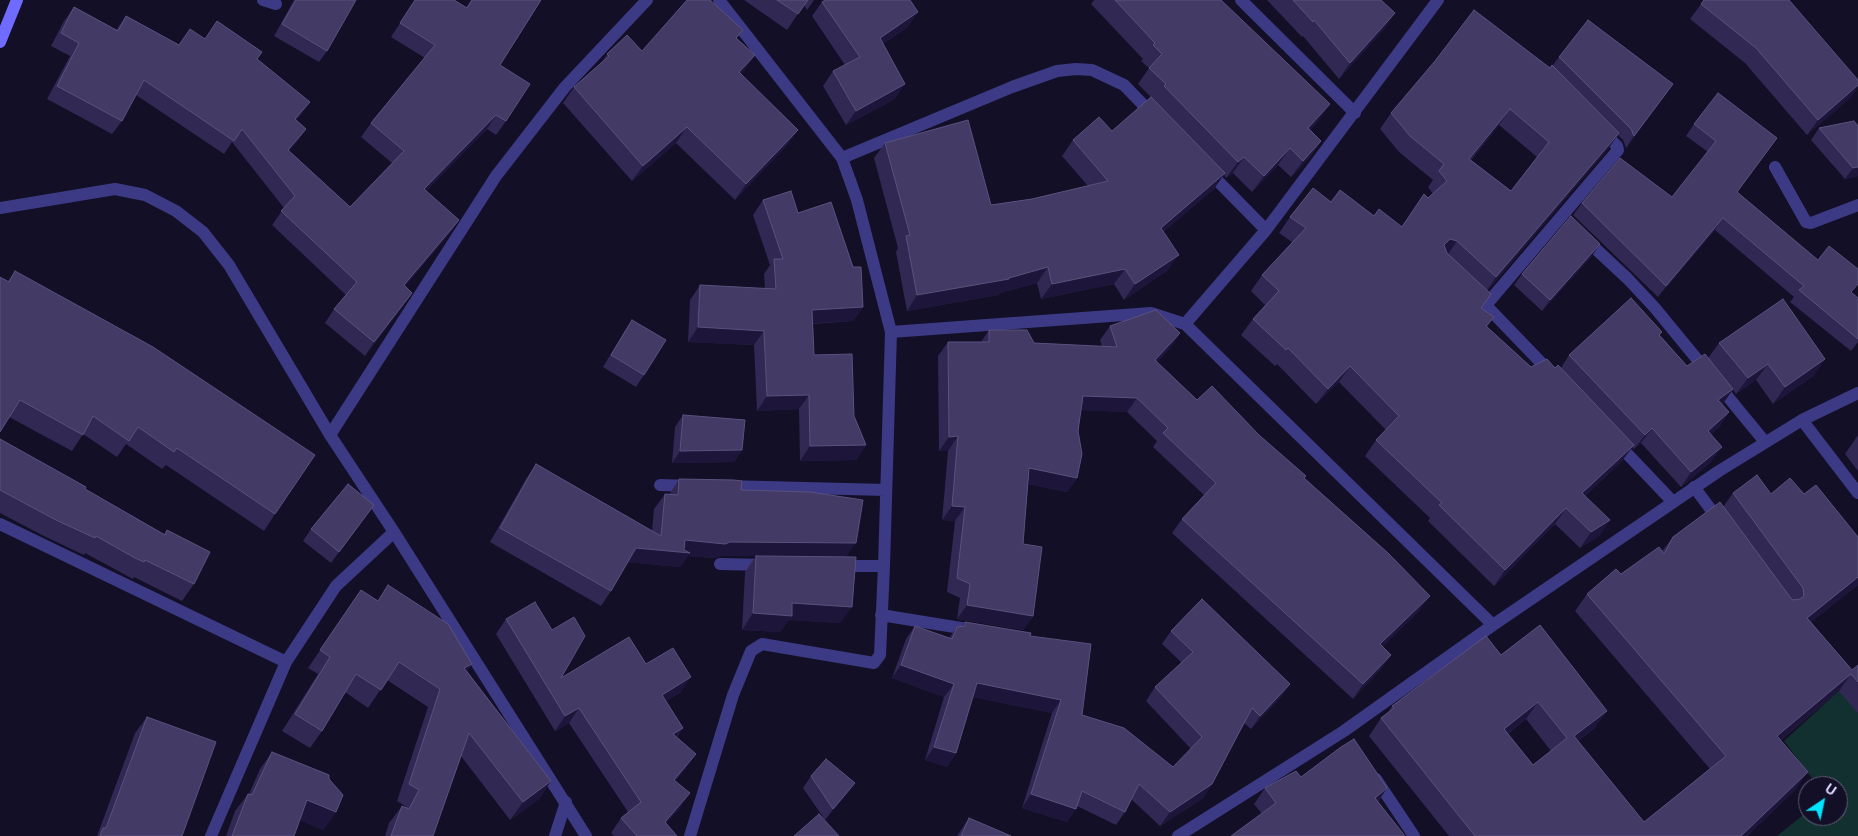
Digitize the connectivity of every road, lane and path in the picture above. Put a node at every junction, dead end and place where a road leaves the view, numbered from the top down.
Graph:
1 (17, 0) edge
2 (263, 0) edge
3 (647, 0) edge
4 (719, 0) edge
5 (1242, 0) edge
6 (1438, 0) edge
7 (276, 4) dead end
8 (0, 42) edge
9 (1355, 113) junction
10 (1595, 124) edge
11 (1164, 126) edge
12 (842, 158) junction
13 (1198, 161) edge
14 (1775, 167) dead end
15 (1858, 206) edge
16 (0, 208) edge
17 (1563, 216) junction
18 (1266, 230) junction
19 (1460, 281) edge
20 (1486, 305) junction
21 (1185, 324) junction
22 (891, 332) junction
23 (1560, 382) edge
24 (1858, 393) edge
25 (1802, 420) junction
26 (1606, 432) edge
27 (330, 435) junction
28 (1765, 442) junction
29 (660, 485) dead end
30 (1694, 487) junction
31 (886, 490) junction
32 (1858, 493) edge
33 (1673, 502) junction
34 (0, 524) edge
35 (394, 532) junction
36 (1727, 532) edge
37 (720, 564) dead end
38 (778, 565) edge
39 (826, 566) edge
40 (884, 566) junction
41 (882, 614) junction
42 (1493, 625) junction
43 (989, 632) edge
44 (286, 662) junction
45 (1371, 772) edge
46 (566, 802) junction
47 (211, 836) edge
48 (555, 836) edge
49 (586, 836) edge
50 (690, 836) edge
51 (1178, 836) edge
52 (1414, 836) edge

1 - 8 main road
2 - 7 street
3 - 27 street
4 - 12 street
5 - 9 street
6 - 9 street
9 - 18 street
10 - 17 street
11 - 12 street
12 - 22 street
13 - 18 street
14 - 15 street
16 - 27 street
17 - 20 street
17 - 28 street
18 - 21 street
19 - 20 street
20 - 23 street
21 - 22 street
21 - 42 street
22 - 31 street
24 - 25 street
25 - 28 street
25 - 32 street
26 - 33 street
27 - 35 street
28 - 30 street
29 - 31 street
30 - 33 street
30 - 36 street
31 - 40 street
33 - 42 street
34 - 44 street
35 - 44 street
35 - 46 street
37 - 38 street
39 - 40 street
40 - 41 street
41 - 43 street
41 - 50 street
42 - 51 street
44 - 47 street
45 - 52 street
46 - 48 street
46 - 49 street

